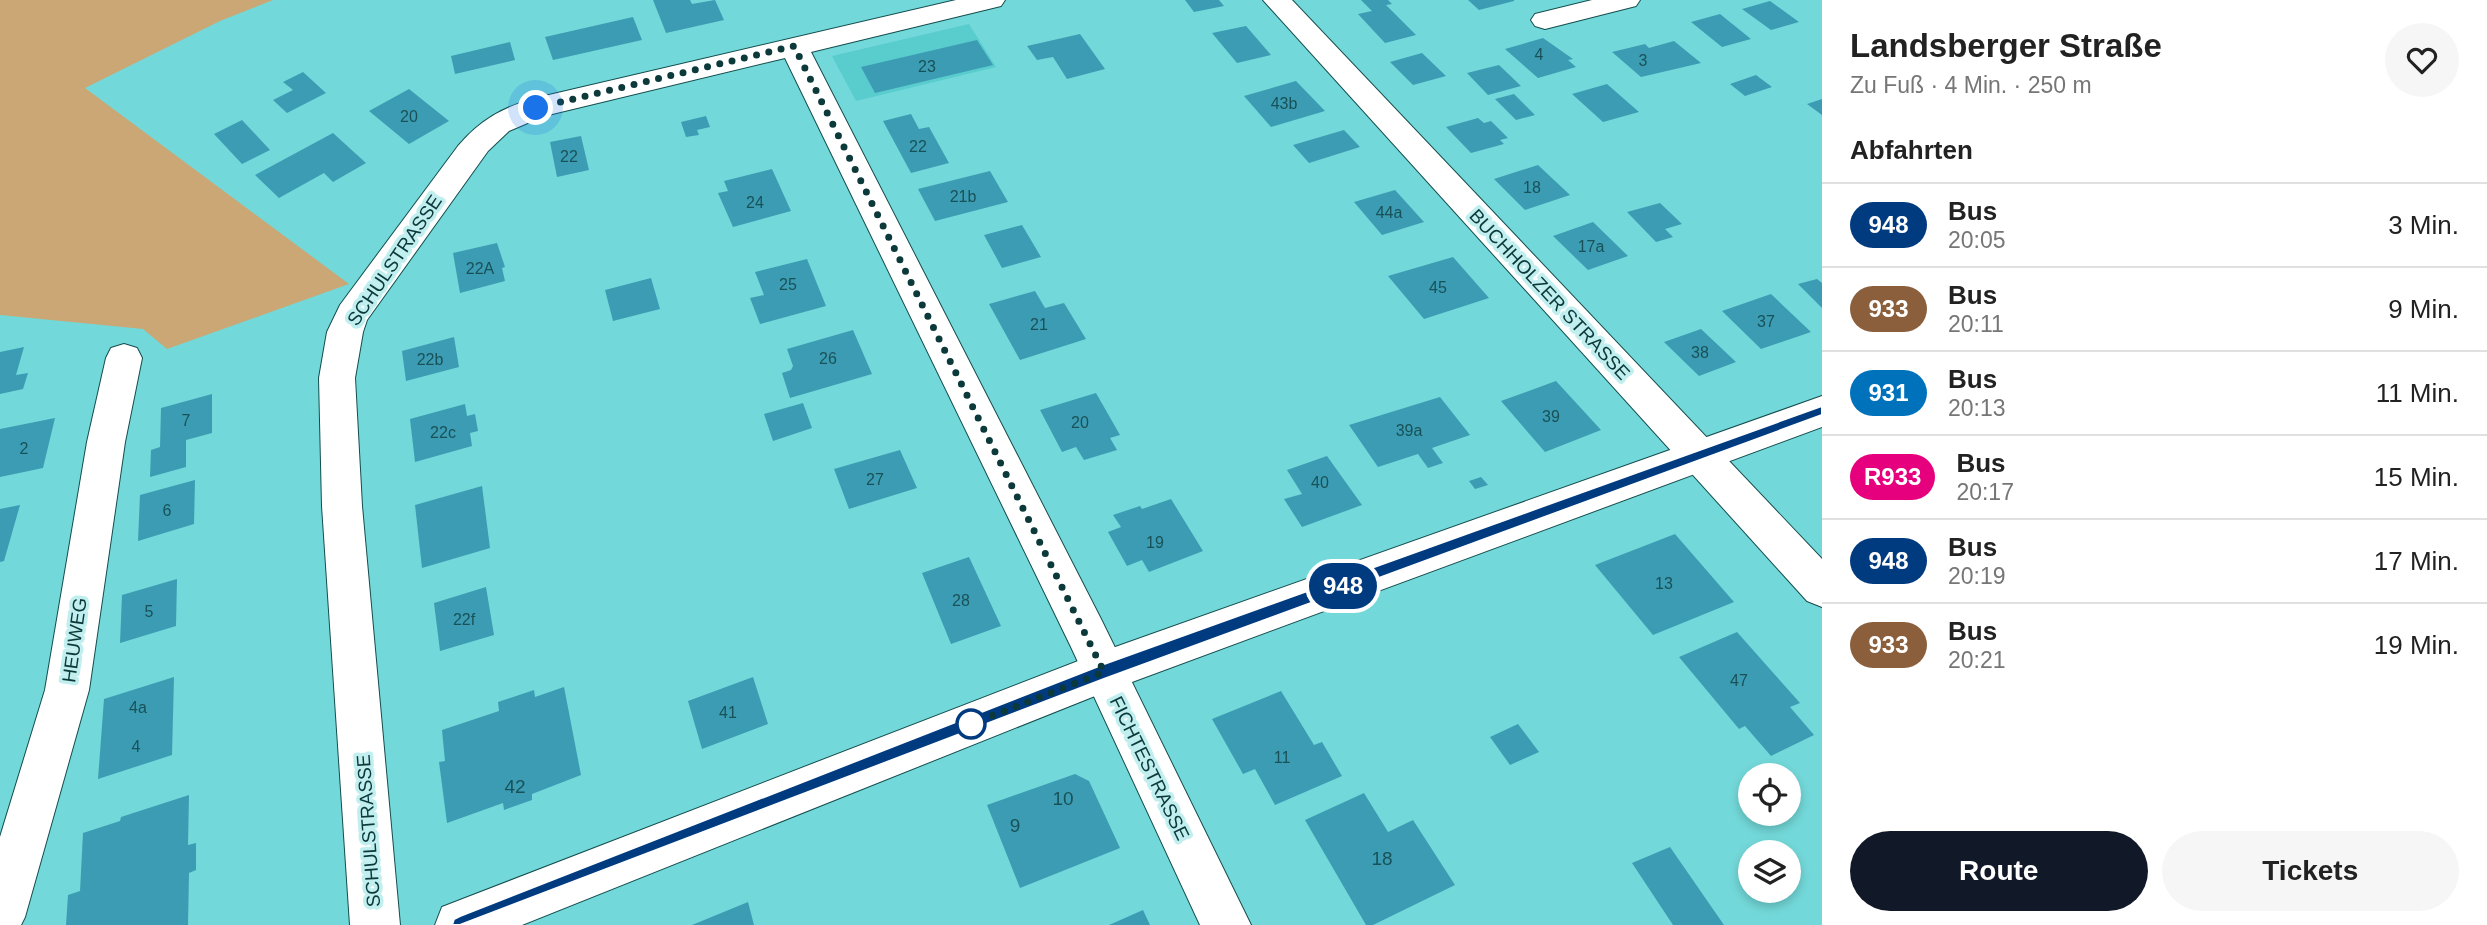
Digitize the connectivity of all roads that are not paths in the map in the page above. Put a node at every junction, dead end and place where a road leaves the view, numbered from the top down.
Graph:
1 (991, 0) edge
2 (1277, 0) edge
3 (1626, 0) edge
4 (1545, 20) dead end
5 (794, 46) junction
6 (124, 358) dead end
7 (1822, 411) edge
8 (1701, 457) junction
9 (1822, 588) edge
10 (1104, 672) junction
11 (0, 917) edge
12 (375, 925) edge
13 (460, 925) edge
14 (1226, 925) edge

1 - 5 street, SCHULSTRASSE
2 - 8 street, BUCHHOLZER STRASSE
3 - 4 street
5 - 10 street, FICHTESTRASSE
5 - 12 street, SCHULSTRASSE
6 - 11 street, HEUWEG
7 - 8 street
8 - 9 street, BUCHHOLZER STRASSE
8 - 10 street
10 - 13 street
10 - 14 street, FICHTESTRASSE

